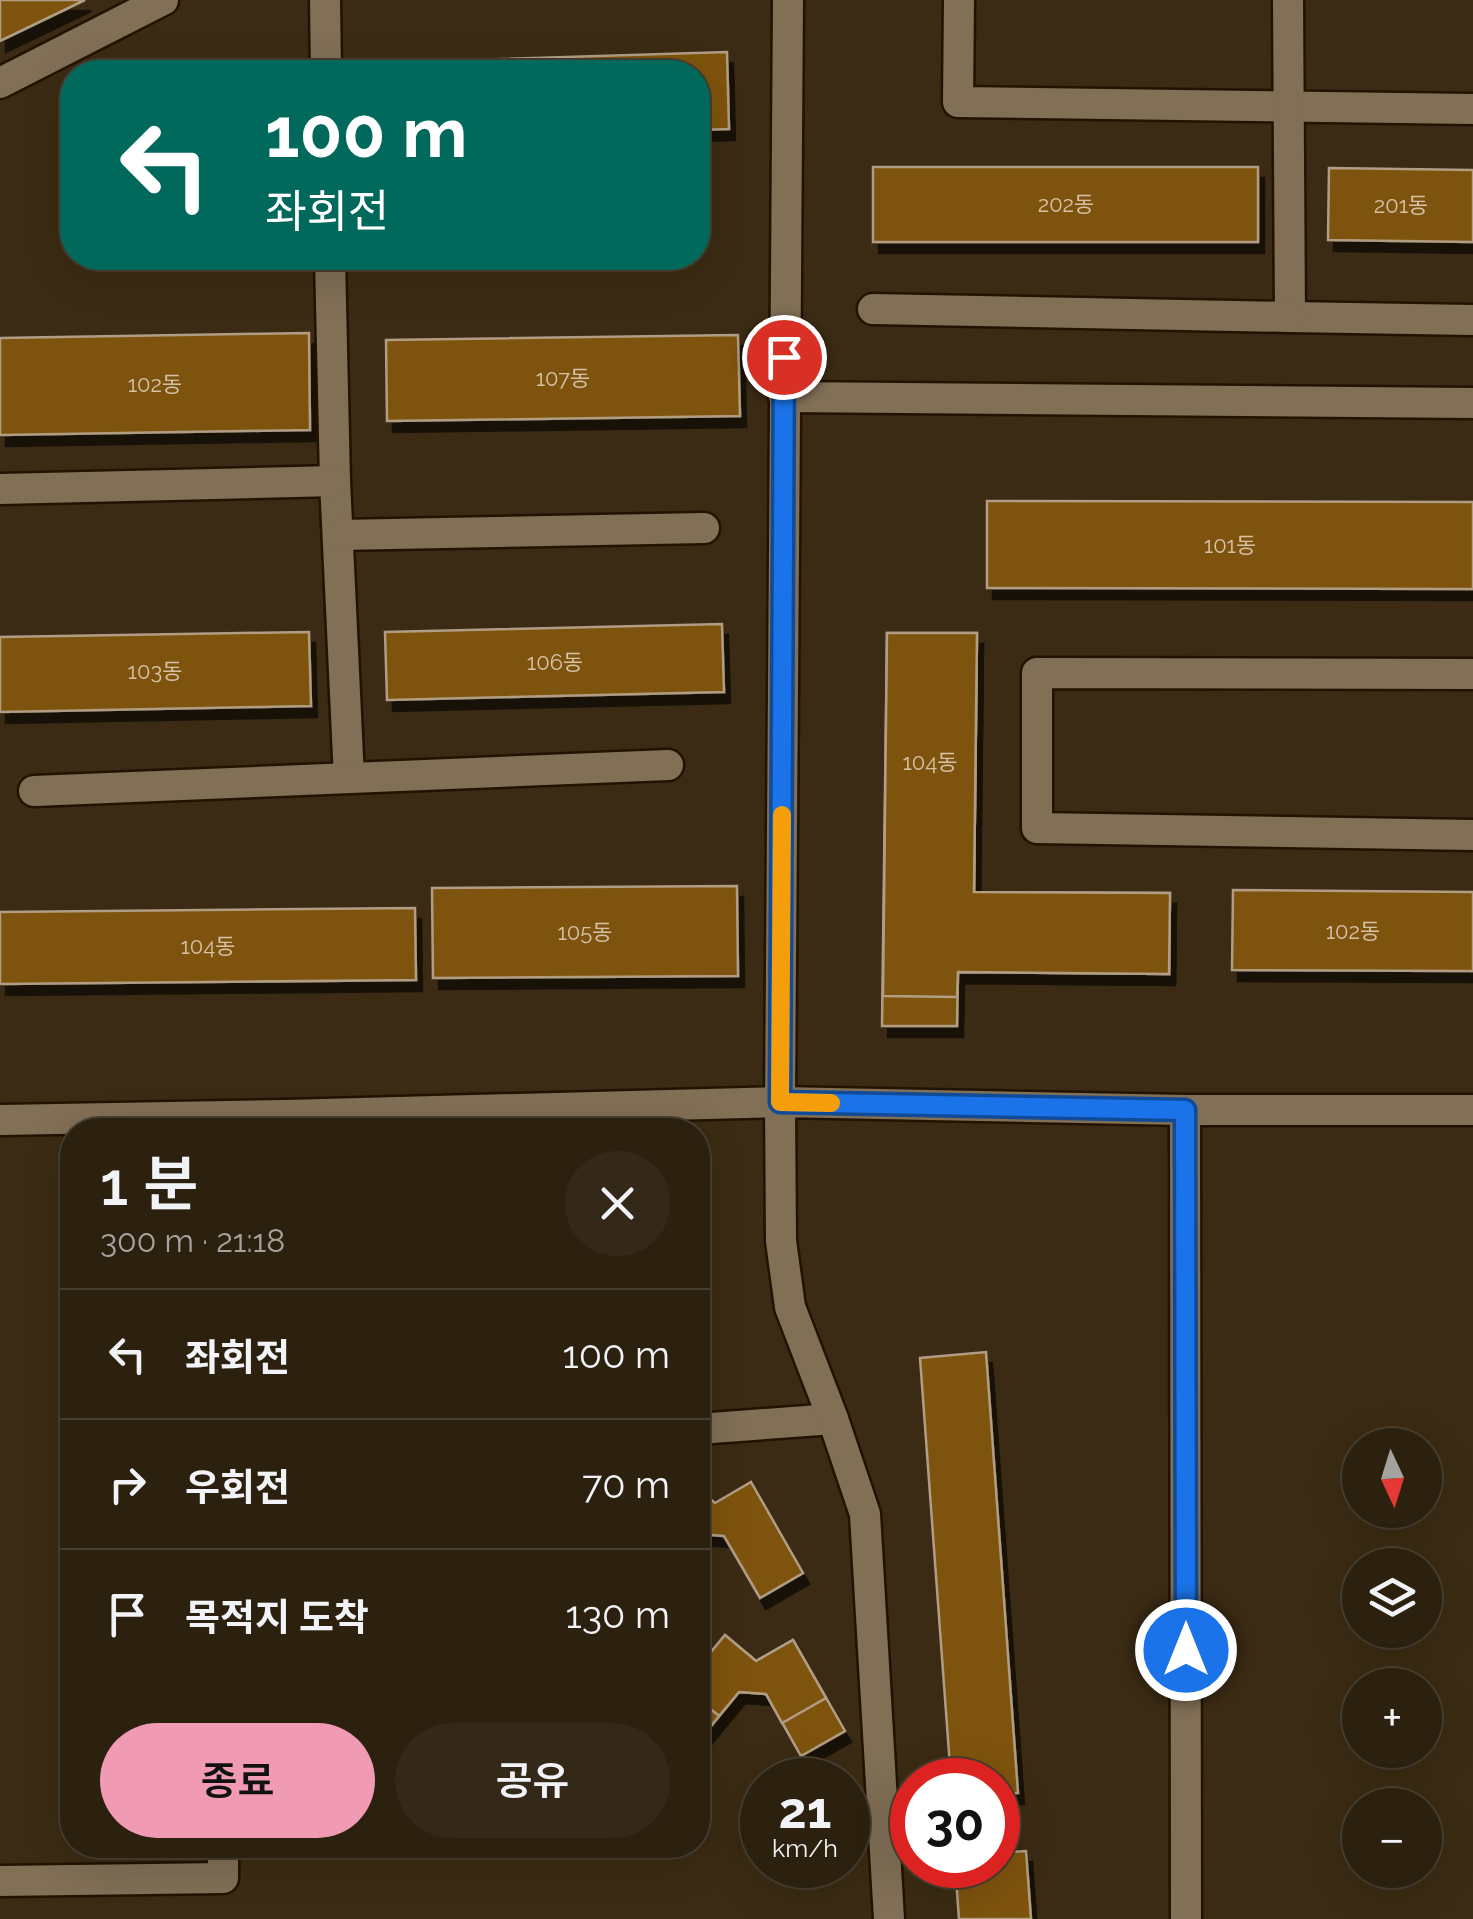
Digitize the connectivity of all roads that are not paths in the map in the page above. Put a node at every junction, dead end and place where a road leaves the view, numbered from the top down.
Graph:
1 (163, 0) edge
2 (325, 0) edge
3 (788, 0) edge
4 (960, 0) edge
5 (1288, 0) edge
6 (326, 60) edge
7 (0, 83) edge
8 (1289, 107) junction
9 (1473, 109) edge
10 (330, 270) edge
11 (873, 309) dead end
12 (1290, 317) junction
13 (1473, 320) edge
14 (784, 397) junction
15 (1473, 403) edge
16 (336, 481) junction
17 (0, 489) edge
18 (704, 528) dead end
19 (339, 535) junction
20 (1473, 674) edge
21 (668, 765) dead end
22 (348, 778) junction
23 (34, 791) dead end
24 (1473, 835) edge
25 (780, 1102) junction
26 (1185, 1110) junction
27 (1473, 1110) edge
28 (114, 1118) edge
29 (60, 1119) edge
30 (0, 1120) edge
31 (833, 1419) junction
32 (710, 1428) edge
33 (223, 1858) edge
34 (0, 1880) edge
35 (889, 1919) edge
36 (1186, 1919) edge

1 - 7 street
2 - 6 street
3 - 14 street
4 - 8 street
5 - 8 street
8 - 9 street
8 - 12 street
10 - 16 street
11 - 12 street
12 - 13 street
14 - 15 street
14 - 25 street
16 - 17 street
16 - 19 street
18 - 19 street
19 - 22 street
20 - 24 street
21 - 22 street
22 - 23 street
25 - 26 street
25 - 28 street
25 - 31 street
26 - 27 street
26 - 36 street
29 - 30 street
31 - 32 street
31 - 35 street
33 - 34 street

